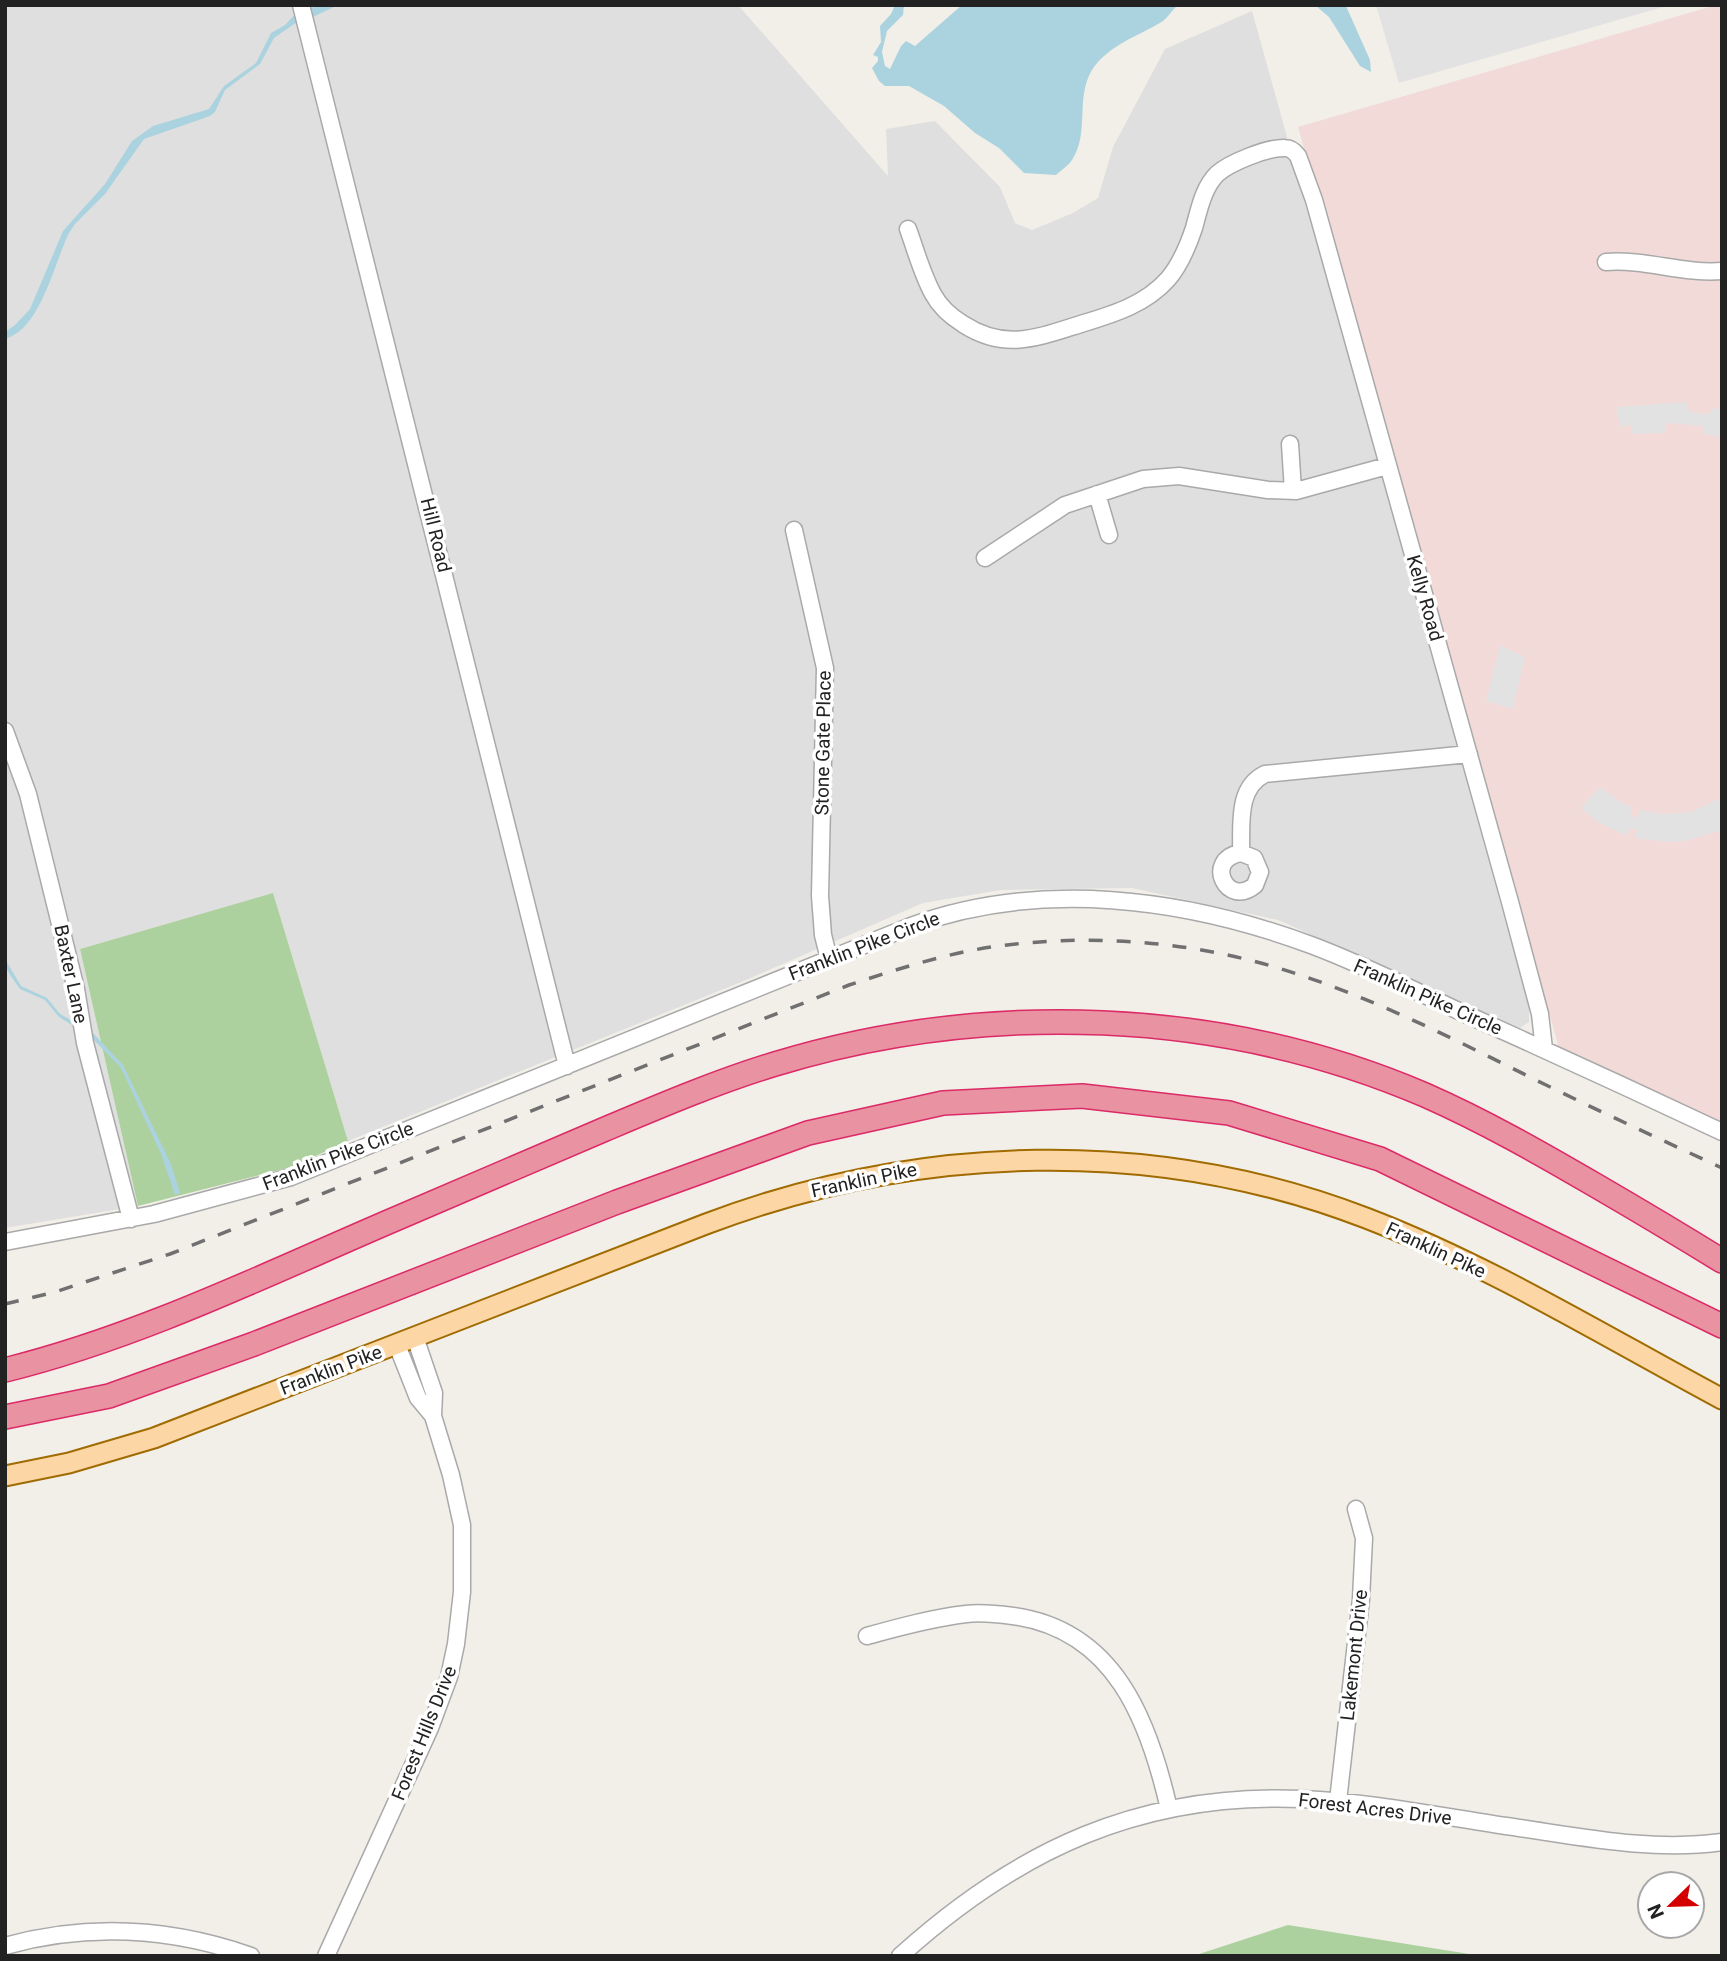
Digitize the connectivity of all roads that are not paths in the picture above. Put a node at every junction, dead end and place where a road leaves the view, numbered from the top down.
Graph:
1 (303, 11) edge
2 (908, 229) dead end
3 (1606, 262) dead end
4 (1722, 271) edge
5 (1290, 444) dead end
6 (1387, 466) junction
7 (1293, 491) junction
8 (1097, 494) junction
9 (794, 530) dead end
10 (1109, 535) dead end
11 (985, 558) dead end
12 (5, 731) edge
13 (1469, 754) junction
14 (1241, 853) dead end
15 (829, 959) junction
16 (1544, 1049) junction
17 (567, 1066) junction
18 (1722, 1132) edge
19 (131, 1219) junction
20 (1684, 1237) junction
21 (5, 1241) edge
22 (1722, 1255) edge
23 (1722, 1261) edge
24 (1722, 1326) edge
25 (415, 1337) junction
26 (397, 1345) junction
27 (5, 1370) edge
28 (1722, 1399) edge
29 (433, 1416) junction
30 (5, 1417) edge
31 (5, 1476) edge
32 (1356, 1508) dead end
33 (867, 1636) dead end
34 (1338, 1801) junction
35 (1169, 1809) junction
36 (1722, 1842) edge
37 (5, 1946) edge
38 (251, 1956) edge
39 (326, 1956) edge
40 (900, 1956) edge

1 - 17 street, Hill Road
2 - 6 street, Kelly Road
3 - 4 street
5 - 7 street
6 - 7 street
6 - 13 street, Kelly Road
7 - 8 street
8 - 10 street
8 - 11 street
9 - 15 street, Stone Gate Place
12 - 19 street, Baxter Lane
13 - 14 street
13 - 16 street, Kelly Road
15 - 16 street, Franklin Pike Circle
15 - 17 street, Franklin Pike Circle
16 - 18 street, Franklin Pike Circle
17 - 19 street, Franklin Pike Circle
19 - 21 street, Franklin Pike Circle
20 - 22 highway
20 - 23 highway
20 - 27 highway
24 - 30 highway
25 - 26 main road, Franklin Pike
25 - 28 main road, Franklin Pike
25 - 29 street, Forest Hills Drive
26 - 29 street, Forest Hills Drive
26 - 31 main road, Franklin Pike
29 - 39 street, Forest Hills Drive
32 - 34 street, Lakemont Drive
33 - 35 street
34 - 35 street, Forest Acres Drive
34 - 36 street, Forest Acres Drive
35 - 40 street, Forest Acres Drive
37 - 38 street

